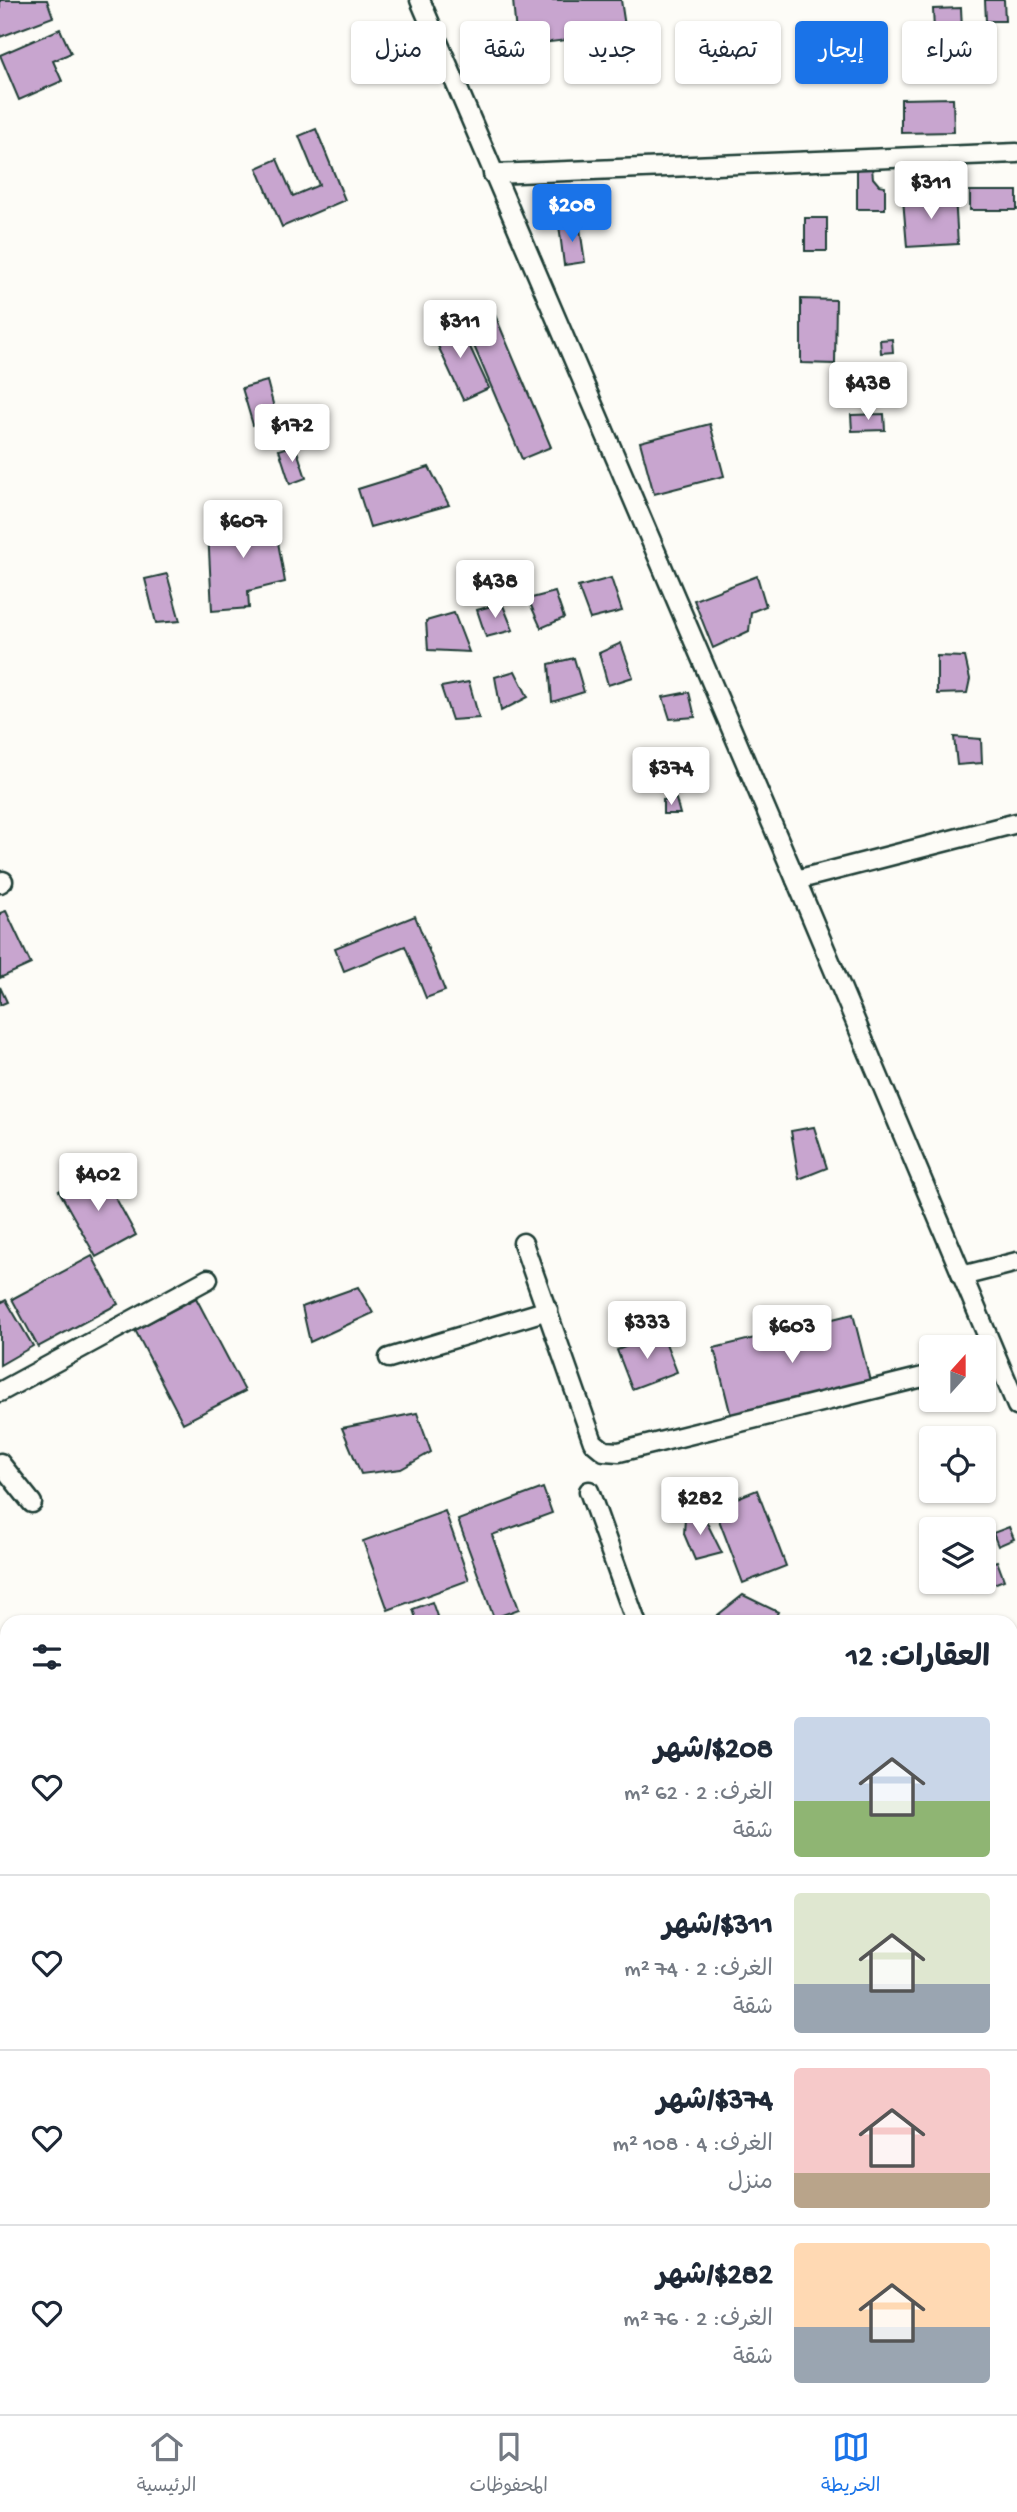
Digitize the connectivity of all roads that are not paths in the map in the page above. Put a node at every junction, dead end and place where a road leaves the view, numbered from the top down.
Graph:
1 (419, 0) edge
2 (1017, 153) edge
3 (493, 174) junction
4 (1017, 823) edge
5 (796, 880) junction
6 (523, 1242) dead end
7 (1017, 1262) edge
8 (962, 1276) junction
9 (208, 1279) dead end
10 (548, 1310) junction
11 (981, 1335) edge
12 (389, 1358) dead end
13 (996, 1371) edge
14 (919, 1378) edge
15 (0, 1392) edge
16 (1017, 1406) edge
17 (0, 1463) edge
18 (589, 1491) dead end
19 (32, 1503) dead end
20 (633, 1615) edge

1 - 3 street
2 - 3 street
3 - 5 street
4 - 5 street
5 - 8 street
6 - 10 street
7 - 8 street
8 - 11 street
9 - 15 street
10 - 12 street
10 - 14 street
13 - 16 street
17 - 19 street
18 - 20 street

